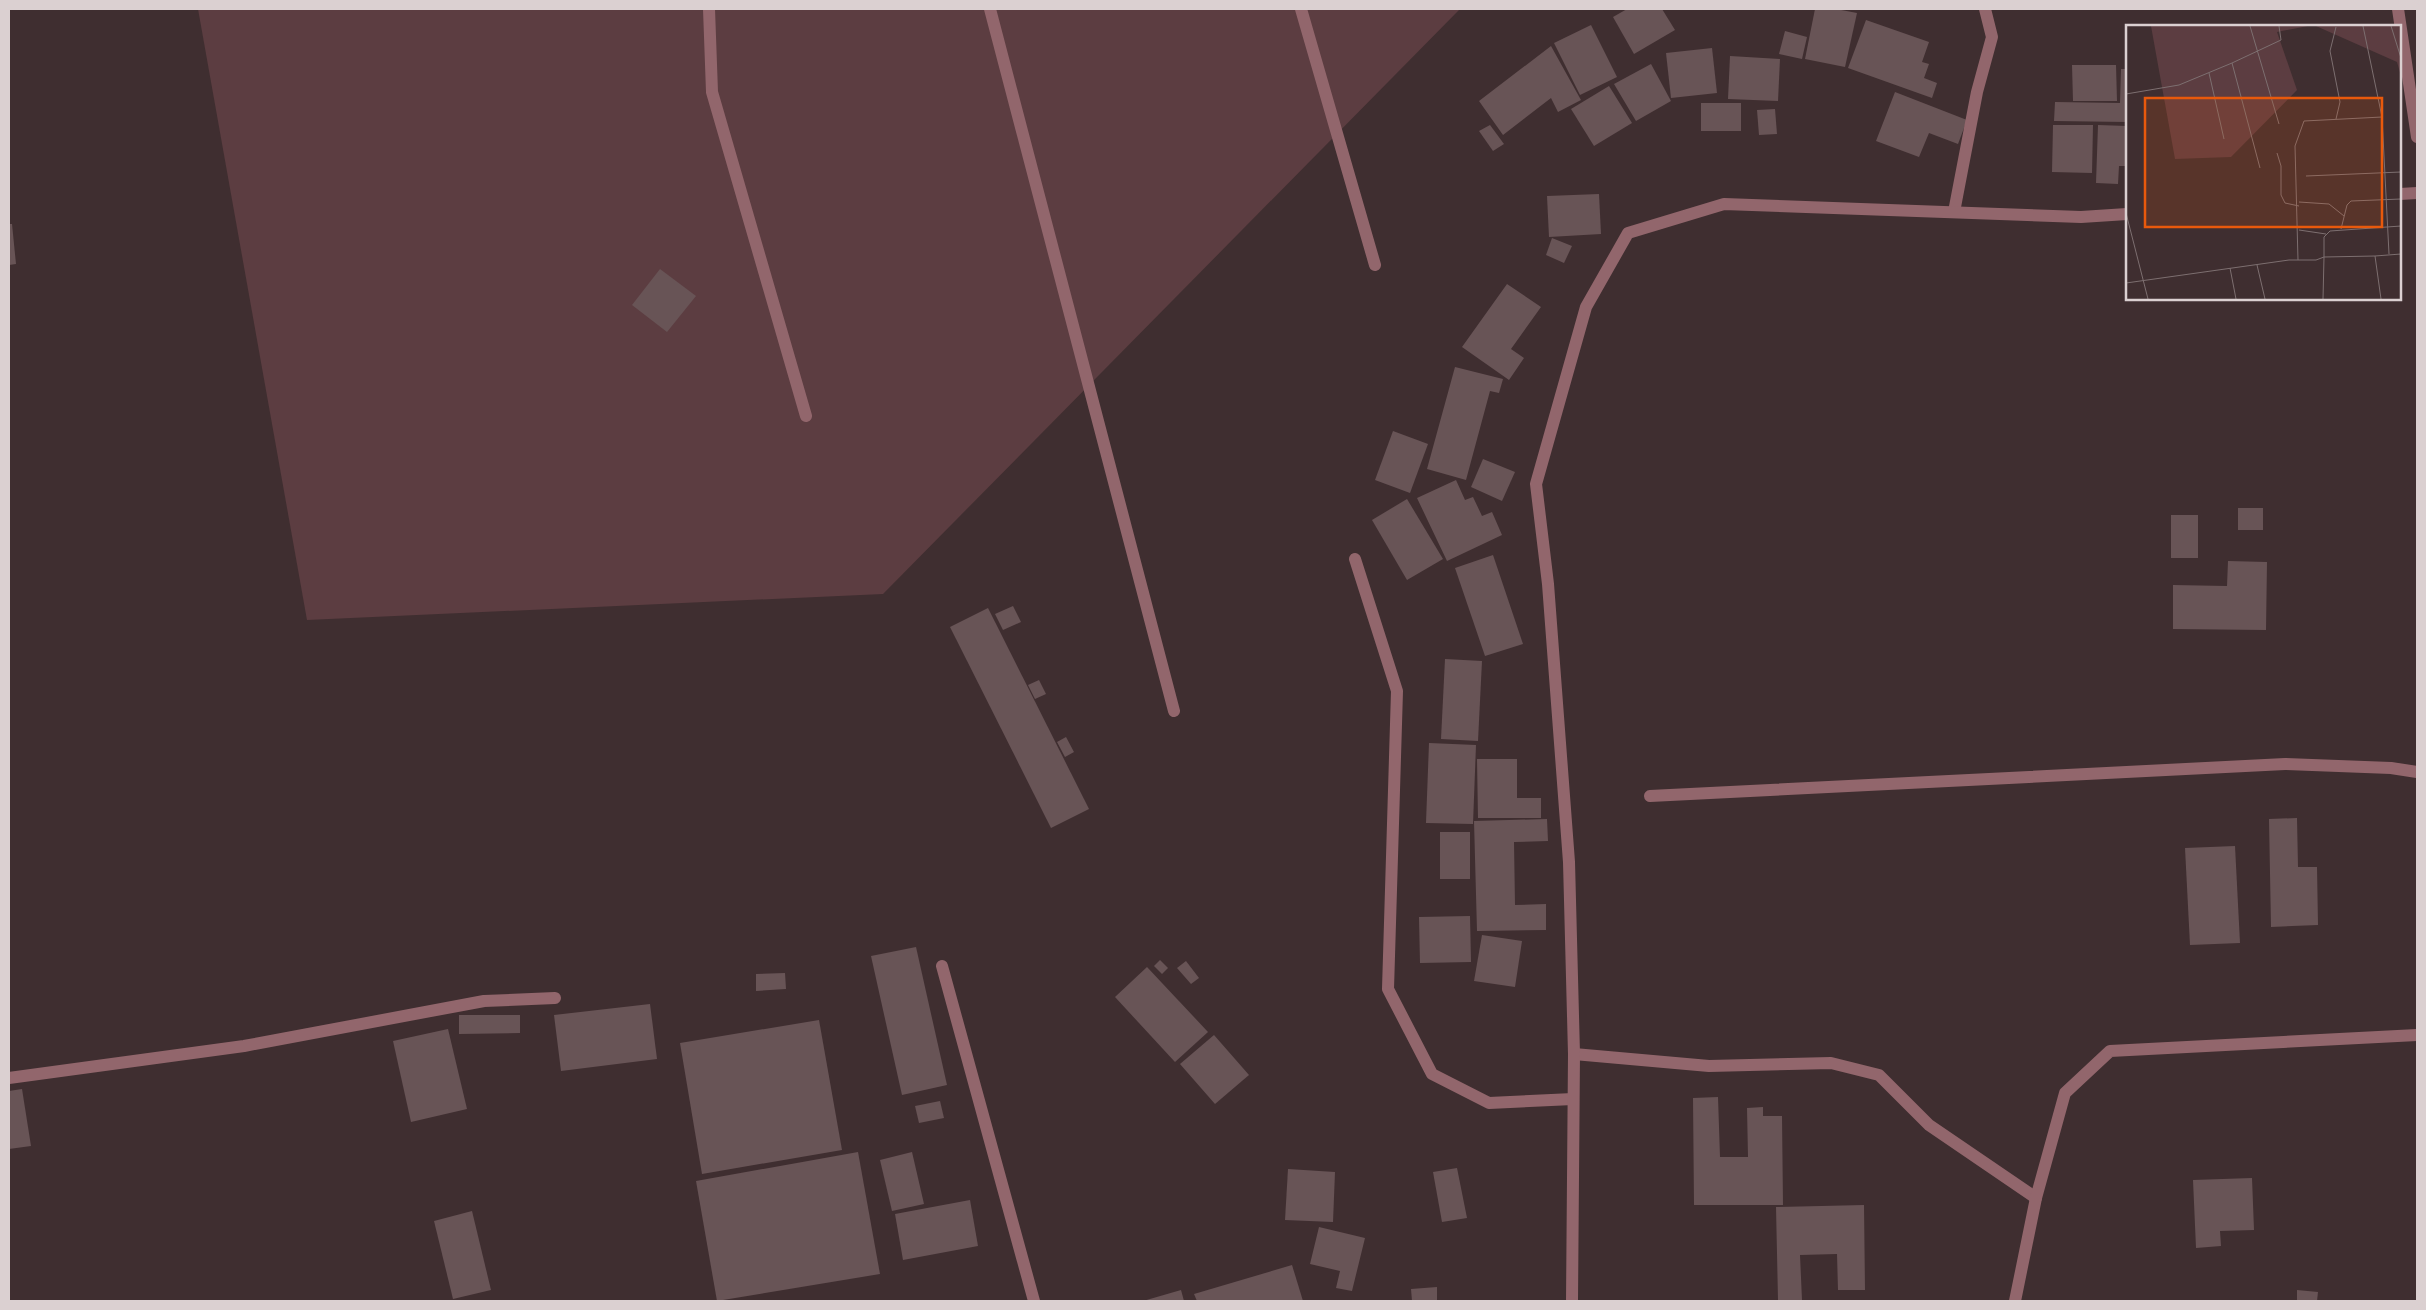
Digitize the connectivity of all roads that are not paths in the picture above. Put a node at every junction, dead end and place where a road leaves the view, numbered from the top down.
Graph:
1 (710, 9) edge
2 (990, 9) edge
3 (1301, 9) edge
4 (1985, 9) edge
5 (2398, 9) edge
6 (2400, 25) edge
7 (2401, 29) edge
8 (2417, 137) edge
9 (2417, 193) edge
10 (2401, 194) edge
11 (1954, 212) junction
12 (2126, 214) edge
13 (1375, 265) dead end
14 (806, 416) dead end
15 (1355, 559) dead end
16 (1174, 711) dead end
17 (2417, 772) edge
18 (1650, 796) dead end
19 (942, 966) dead end
20 (555, 998) dead end
21 (2417, 1035) edge
22 (1574, 1054) junction
23 (9, 1078) edge
24 (1573, 1100) junction
25 (2036, 1198) junction
26 (1034, 1301) edge
27 (1572, 1301) edge
28 (2015, 1301) edge

1 - 14 street
2 - 16 street
3 - 13 street
4 - 11 street
5 - 6 street
7 - 8 street
9 - 10 street
11 - 12 street
11 - 22 street
15 - 24 street
17 - 18 street
19 - 26 street
20 - 23 street
21 - 25 street
22 - 24 street
22 - 25 street
24 - 27 street
25 - 28 street

